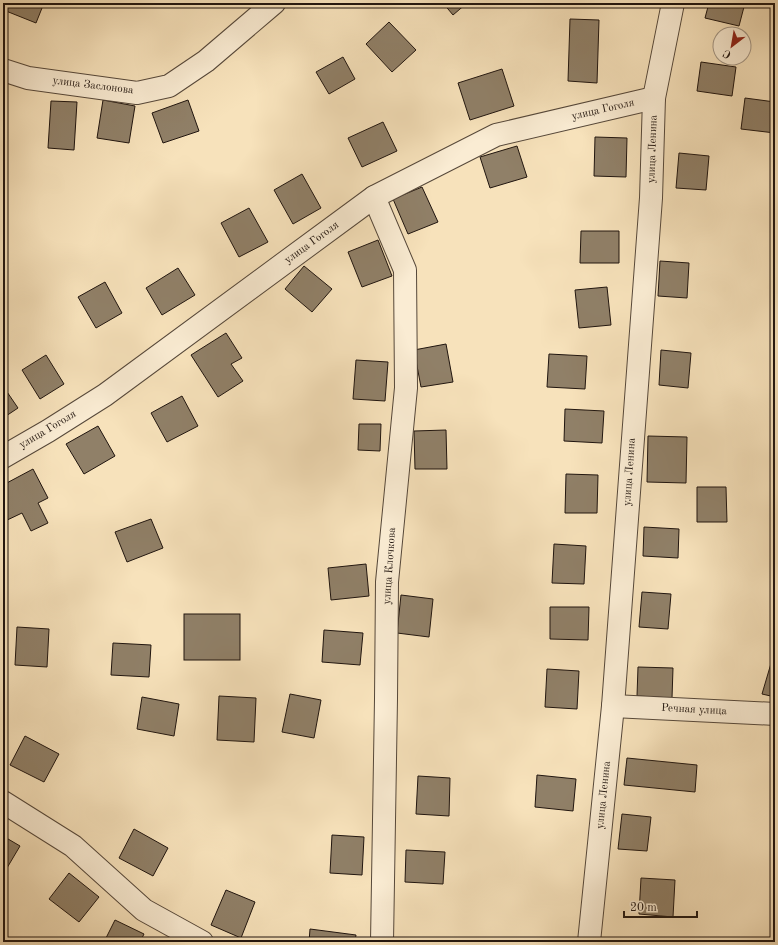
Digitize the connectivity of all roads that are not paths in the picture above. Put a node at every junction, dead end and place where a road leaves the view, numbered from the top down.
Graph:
1 (274, 3) edge
2 (673, 3) edge
3 (3, 70) edge
4 (654, 98) junction
5 (374, 197) junction
6 (3, 457) edge
7 (613, 706) junction
8 (775, 714) edge
9 (3, 802) edge
10 (202, 942) edge
11 (382, 942) edge
12 (589, 942) edge

1 - 3 street, улица Заслонова
2 - 4 street, улица Ленина
4 - 5 street, улица Гоголя
4 - 7 street, улица Ленина
5 - 6 street, улица Гоголя
5 - 11 street, улица Клочкова
7 - 8 street, Речная улица
7 - 12 street, улица Ленина
9 - 10 street

